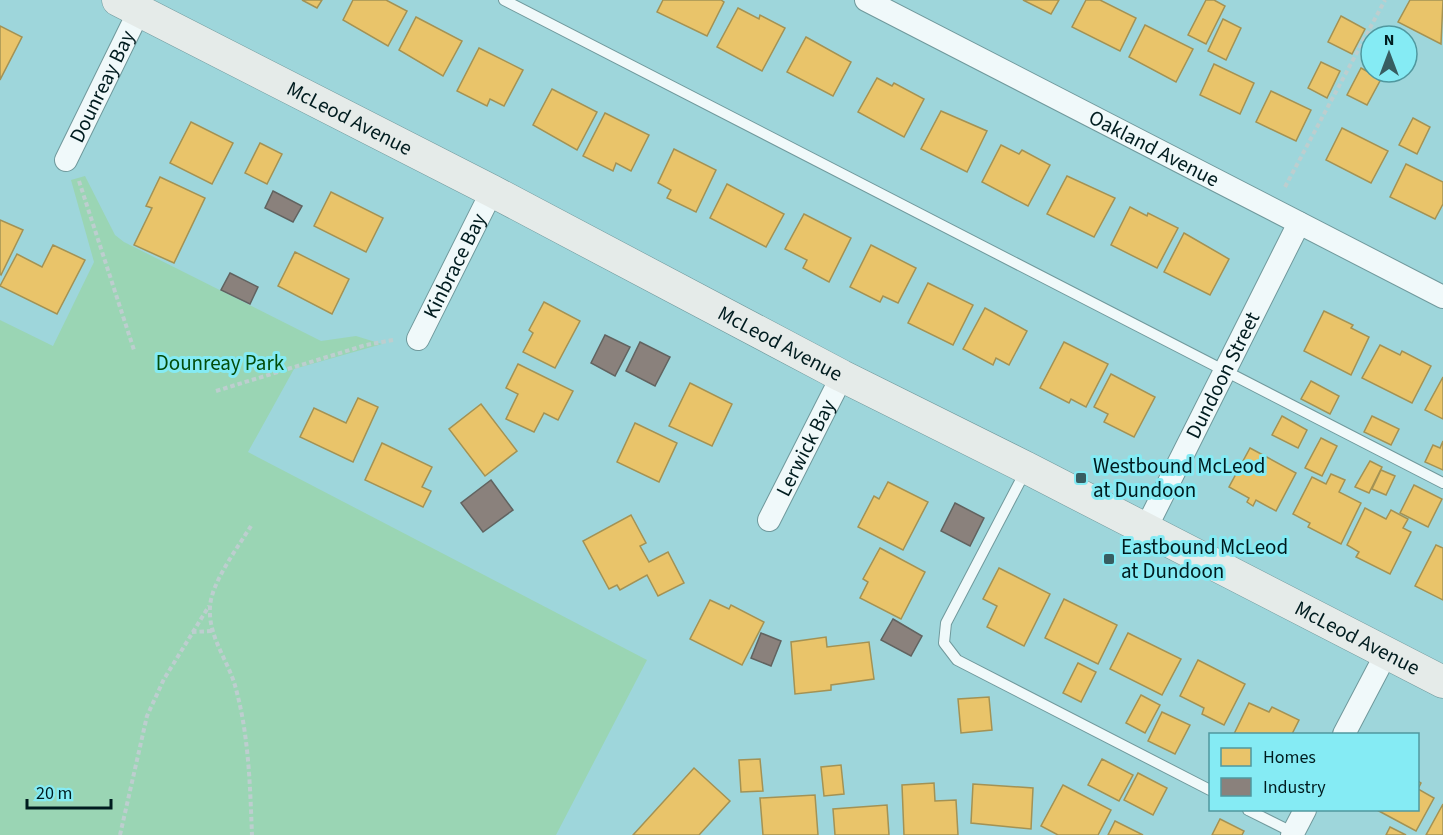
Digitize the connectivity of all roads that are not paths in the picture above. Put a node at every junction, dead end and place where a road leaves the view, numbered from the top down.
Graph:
1 (504, 0) edge
2 (866, 0) edge
3 (128, 6) edge
4 (66, 160) road end
5 (492, 191) junction
6 (1299, 223) junction
7 (1443, 297) edge
8 (418, 339) road end
9 (1225, 370) junction
10 (842, 375) junction
11 (1028, 468) junction
12 (1443, 483) edge
13 (769, 520) dead end
14 (1146, 528) junction
15 (1387, 652) junction
16 (1443, 682) edge
17 (1345, 733) edge
18 (1209, 789) edge
19 (1250, 811) edge
20 (1305, 811) edge
21 (1294, 834) edge

1 - 9 lane
2 - 6 street, Oakland Avenue
3 - 4 street, Dounreay Bay
3 - 5 street, McLeod Avenue
5 - 8 street, Kinbrace Bay
5 - 10 street, McLeod Avenue
6 - 7 street, Oakland Avenue
6 - 9 street, Dundoon Street
9 - 12 lane
9 - 14 street, Dundoon Street
10 - 11 street, McLeod Avenue
10 - 13 street, Lerwick Bay
11 - 14 street, McLeod Avenue
11 - 18 lane
14 - 15 street, McLeod Avenue
15 - 16 street, McLeod Avenue
15 - 17 street
19 - 21 lane
20 - 21 street

